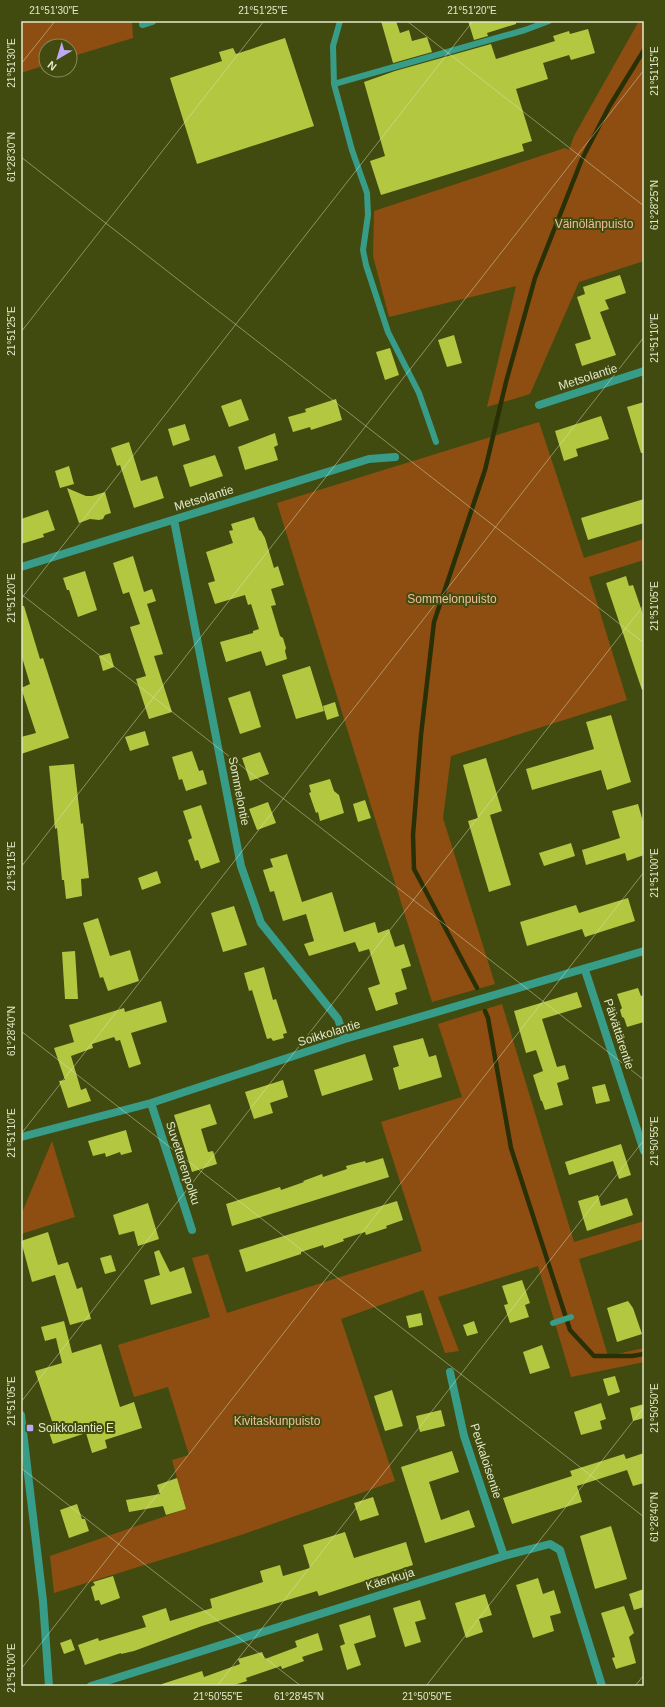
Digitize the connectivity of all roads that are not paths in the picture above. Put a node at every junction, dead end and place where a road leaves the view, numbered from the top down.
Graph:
1 (152, 21) edge
2 (340, 21) edge
3 (549, 21) edge
4 (143, 22) edge
5 (334, 84) junction
6 (644, 371) edge
7 (539, 405) dead end
8 (436, 442) dead end
9 (395, 457) dead end
10 (174, 520) junction
11 (21, 567) edge
12 (644, 951) edge
13 (585, 970) junction
14 (345, 1039) junction
15 (151, 1103) junction
16 (21, 1137) edge
17 (644, 1150) edge
18 (192, 1230) dead end
19 (571, 1317) dead end
20 (553, 1323) dead end
21 (450, 1372) dead end
22 (21, 1415) edge
23 (504, 1556) junction
24 (49, 1686) edge
25 (91, 1686) edge
26 (602, 1686) edge

1 - 4 street
2 - 5 lane
3 - 5 lane
5 - 8 lane
6 - 7 street, Metsolantie
9 - 10 street, Metsolantie
10 - 11 street, Metsolantie
10 - 14 street, Sommelontie
12 - 13 street, Soikkolantie
13 - 14 street, Soikkolantie
13 - 17 street, Päivättärentie
14 - 15 street, Soikkolantie
15 - 16 street, Soikkolantie
15 - 18 street, Suvettarenpolku
19 - 20 lane
21 - 23 street, Peukaloisentie
22 - 24 street
23 - 25 street, Käenkuja
23 - 26 street, Käenkuja

